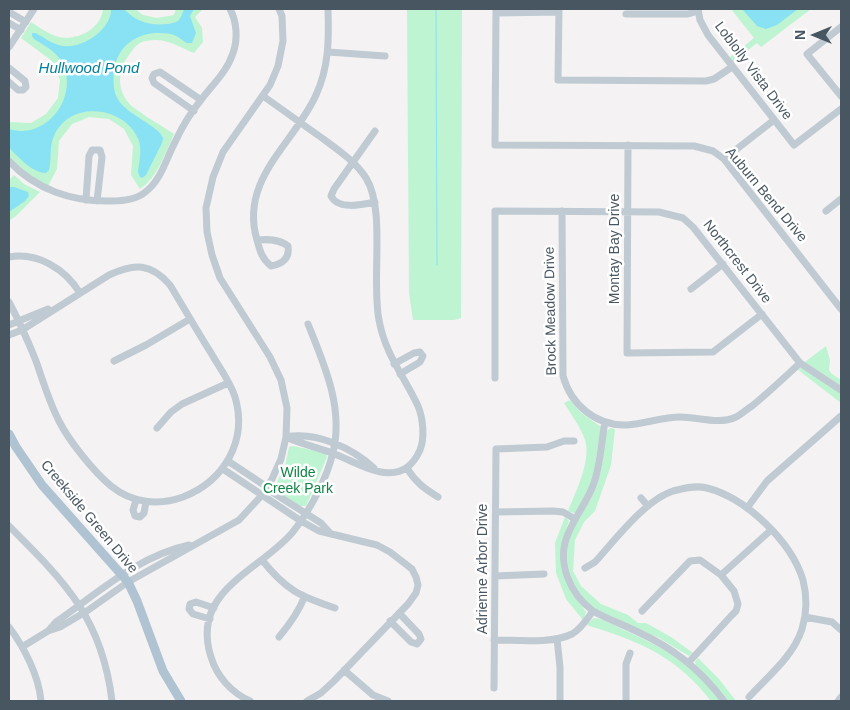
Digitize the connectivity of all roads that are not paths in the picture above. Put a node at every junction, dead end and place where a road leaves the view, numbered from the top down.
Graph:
1 (34, 9) edge
2 (230, 9) edge
3 (280, 9) edge
4 (328, 9) edge
5 (698, 10) edge
6 (496, 11) edge
7 (559, 11) edge
8 (9, 12) edge
9 (626, 14) dead end
10 (26, 22) junction
11 (9, 23) edge
12 (841, 27) edge
13 (21, 30) junction
14 (9, 47) edge
15 (328, 52) junction
16 (385, 56) dead end
17 (732, 67) junction
18 (9, 68) edge
19 (9, 82) edge
20 (263, 96) junction
21 (841, 96) edge
22 (201, 100) junction
23 (841, 109) edge
24 (194, 111) junction
25 (774, 120) junction
26 (300, 122) junction
27 (375, 131) dead end
28 (628, 145) junction
29 (724, 159) junction
30 (9, 162) edge
31 (353, 162) junction
32 (86, 200) junction
33 (841, 200) edge
34 (98, 201) junction
35 (375, 202) junction
36 (562, 211) junction
37 (628, 211) junction
38 (826, 211) dead end
39 (257, 240) junction
40 (9, 257) edge
41 (722, 264) junction
42 (691, 289) dead end
43 (80, 293) junction
44 (838, 298) edge
45 (67, 301) junction
46 (9, 302) edge
47 (841, 308) edge
48 (762, 314) junction
49 (190, 319) junction
50 (18, 322) junction
51 (308, 324) dead end
52 (9, 326) edge
53 (22, 330) junction
54 (9, 335) edge
55 (114, 362) dead end
56 (800, 363) junction
57 (394, 364) junction
58 (400, 374) junction
59 (495, 378) dead end
60 (228, 383) junction
61 (841, 390) edge
62 (841, 416) edge
63 (605, 422) junction
64 (156, 428) dead end
65 (9, 434) edge
66 (286, 437) junction
67 (574, 441) dead end
68 (335, 444) junction
69 (333, 453) junction
70 (228, 461) junction
71 (223, 468) junction
72 (407, 468) junction
73 (377, 471) junction
74 (267, 487) junction
75 (262, 494) junction
76 (438, 497) dead end
77 (640, 498) dead end
78 (136, 500) junction
79 (146, 502) junction
80 (648, 506) junction
81 (747, 508) junction
82 (496, 512) junction
83 (306, 513) junction
84 (575, 520) junction
85 (301, 521) junction
86 (9, 526) edge
87 (771, 530) junction
88 (332, 535) junction
89 (262, 560) junction
90 (585, 568) dead end
91 (544, 574) dead end
92 (721, 575) junction
93 (495, 576) junction
94 (125, 579) junction
95 (304, 598) junction
96 (214, 608) junction
97 (335, 608) dead end
98 (82, 609) junction
99 (593, 611) junction
100 (642, 611) dead end
101 (399, 613) junction
102 (805, 616) junction
103 (210, 619) junction
104 (390, 621) junction
105 (9, 627) edge
106 (841, 630) edge
107 (278, 638) dead end
108 (557, 639) junction
109 (494, 640) junction
110 (22, 647) junction
111 (630, 653) dead end
112 (689, 662) junction
113 (344, 670) junction
114 (494, 688) dead end
115 (749, 697) dead end
116 (841, 697) edge
117 (248, 700) edge
118 (41, 701) edge
119 (112, 701) edge
120 (181, 701) edge
121 (307, 701) edge
122 (388, 701) edge
123 (560, 701) edge
124 (626, 701) edge
125 (724, 701) edge
126 (838, 701) edge

1 - 10 street
2 - 22 street
3 - 20 street
4 - 15 street
5 - 9 street
5 - 17 street, Loblolly Vista Drive
6 - 7 street
6 - 28 street, Auburn Bend Drive
7 - 17 street
8 - 10 street
10 - 13 street
11 - 13 street
12 - 21 street
13 - 14 street
15 - 16 street
15 - 26 street
17 - 25 street, Loblolly Vista Drive
18 - 19 street
20 - 26 street
20 - 66 street
22 - 24 street
22 - 24 street
23 - 25 street, Loblolly Vista Drive
24 - 34 street
25 - 29 street
26 - 31 street
26 - 39 street
27 - 31 street
28 - 29 street, Auburn Bend Drive
28 - 37 street, Montay Bay Drive
29 - 44 street, Auburn Bend Drive
30 - 32 street
31 - 35 street
31 - 35 street
32 - 34 street
32 - 34 street
33 - 38 street
35 - 57 street
36 - 37 street, Northcrest Drive
36 - 59 street, Northcrest Drive
36 - 63 street, Brock Meadow Drive
37 - 41 street, Northcrest Drive
37 - 48 street, Montay Bay Drive
39 - 39 street
40 - 43 street
41 - 42 street
41 - 48 street, Northcrest Drive
43 - 45 street
43 - 49 street
44 - 47 street, Auburn Bend Drive
45 - 50 street
45 - 53 street
46 - 50 street
48 - 56 street, Northcrest Drive
49 - 55 street
49 - 60 street
50 - 52 street
50 - 53 street
51 - 68 street
53 - 54 street
53 - 78 street
56 - 61 street, Northcrest Drive
56 - 63 street
57 - 58 street
57 - 58 street
58 - 72 street
60 - 64 street
60 - 70 street
62 - 81 street
63 - 84 street
65 - 94 main road, Creekside Green Drive
66 - 68 street
66 - 69 street
66 - 74 street
67 - 82 street, Adrienne Arbor Drive
68 - 69 street
68 - 73 street
69 - 73 street
69 - 83 street
70 - 71 street
70 - 74 street
71 - 75 street
71 - 79 street
72 - 73 street
72 - 76 street
74 - 75 street
74 - 83 street
75 - 85 street
75 - 94 street
77 - 80 street
78 - 79 street
78 - 79 street
80 - 81 street
80 - 90 street
81 - 87 street
82 - 84 street
82 - 93 street, Adrienne Arbor Drive
83 - 85 street
83 - 88 street
84 - 99 street
85 - 88 street
85 - 89 street
86 - 98 street
87 - 92 street
87 - 102 street
88 - 101 street
89 - 95 street
89 - 96 street
91 - 93 street
92 - 100 street
92 - 112 street
93 - 109 street, Adrienne Arbor Drive
94 - 98 street
94 - 120 main road, Creekside Green Drive
95 - 97 street
95 - 107 street
96 - 103 street
96 - 103 street
98 - 110 street
98 - 119 street
99 - 108 street
99 - 112 street
101 - 104 street
101 - 104 street
102 - 106 street
102 - 115 street
103 - 117 street
104 - 113 street
105 - 110 street
108 - 109 street
108 - 123 street
109 - 114 street, Adrienne Arbor Drive
110 - 118 street
111 - 124 street
112 - 125 street
113 - 121 street
113 - 122 street
116 - 126 street

